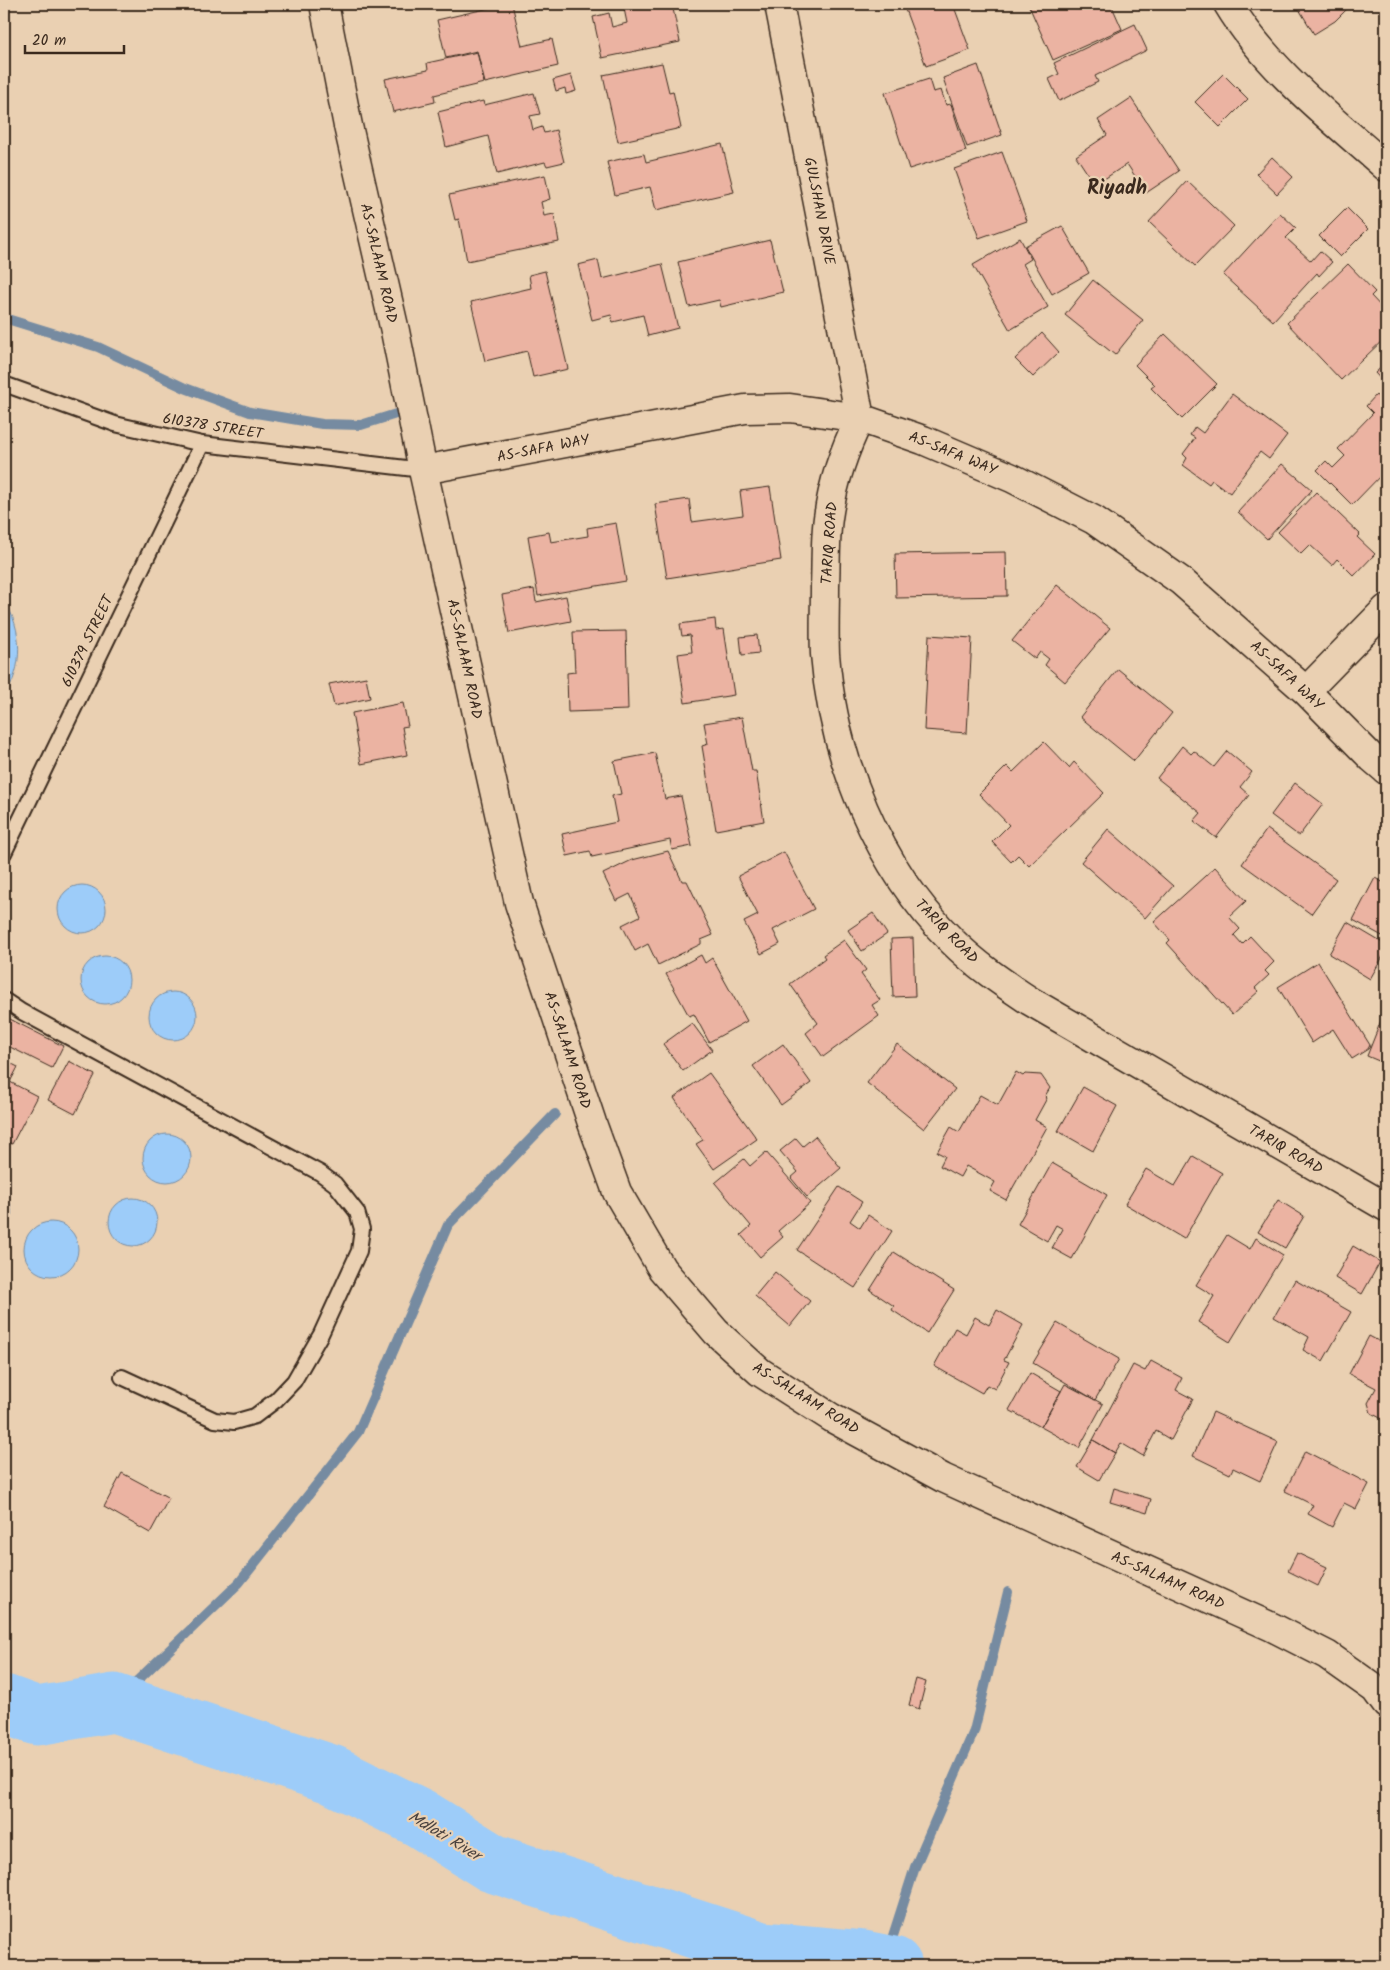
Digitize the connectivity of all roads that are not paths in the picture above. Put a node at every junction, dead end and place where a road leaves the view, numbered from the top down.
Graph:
1 (324, 4) edge
2 (780, 4) edge
3 (1228, 4) edge
4 (1386, 167) edge
5 (4, 384) edge
6 (860, 418) junction
7 (202, 444) junction
8 (423, 470) junction
9 (1386, 609) edge
10 (1306, 691) junction
11 (1386, 770) edge
12 (4, 853) edge
13 (4, 1000) edge
14 (1386, 1207) edge
15 (122, 1377) dead end
16 (1383, 1694) edge

1 - 8 street, AS-SALAAM ROAD
2 - 6 street, GULSHAN DRIVE
3 - 4 street
5 - 7 lane, 610378 STREET
6 - 8 street, AS-SAFA WAY
6 - 10 street, AS-SAFA WAY
6 - 14 street, TARIQ ROAD
7 - 8 lane, 610378 STREET
7 - 12 lane, 610379 STREET
8 - 16 street, AS-SALAAM ROAD
9 - 10 street
10 - 11 street, AS-SAFA WAY
13 - 15 lane

